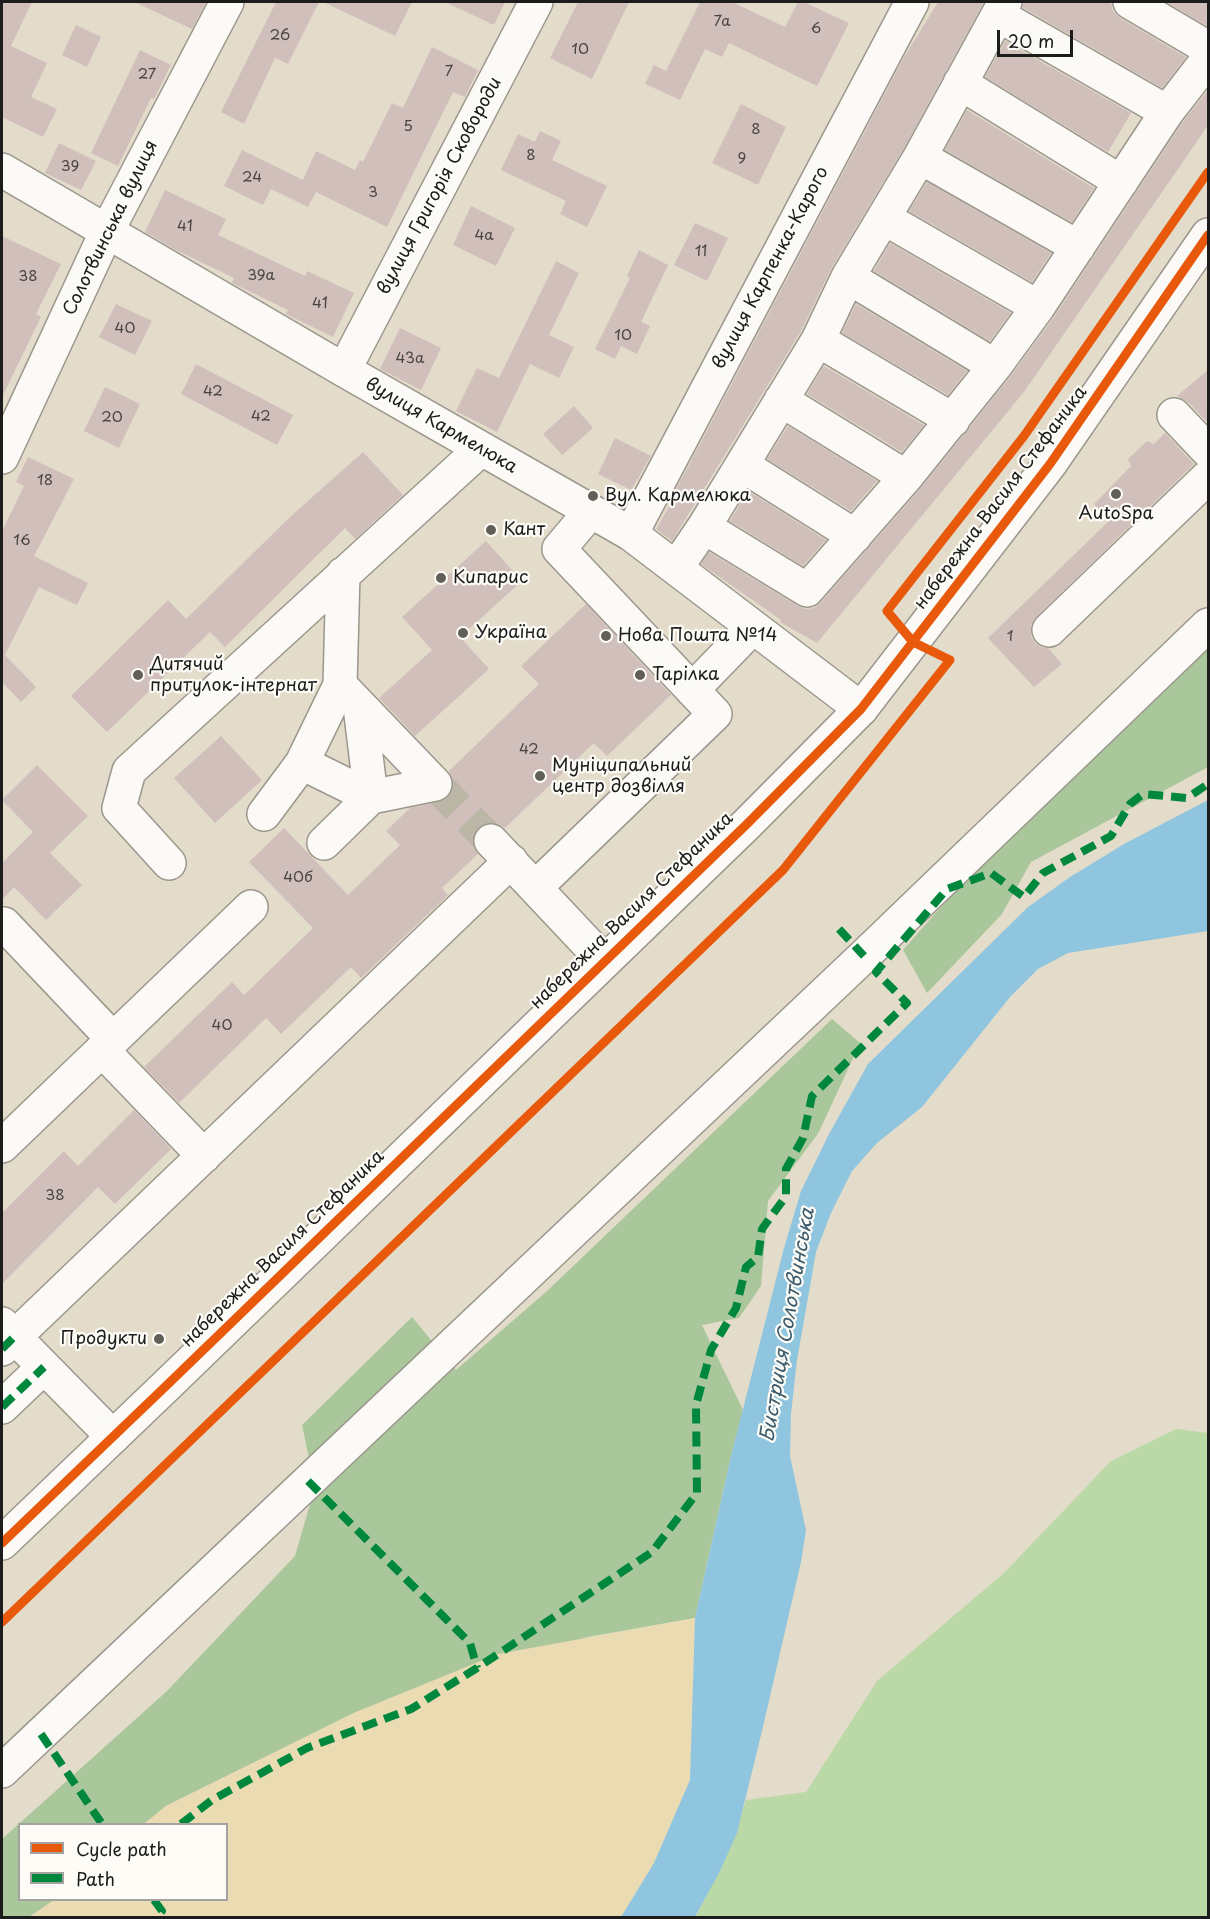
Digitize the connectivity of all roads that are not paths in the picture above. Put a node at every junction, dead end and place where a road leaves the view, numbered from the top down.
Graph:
1 (227, 2) edge
2 (536, 2) edge
3 (912, 2) edge
4 (1130, 2) edge
5 (1001, 8) edge
6 (1209, 48) edge
7 (1209, 58) edge
8 (960, 83) junction
9 (1167, 112) junction
10 (920, 158) junction
11 (2, 170) edge
12 (1121, 182) junction
13 (884, 218) junction
14 (106, 233) junction
15 (1209, 235) edge
16 (1078, 247) junction
17 (848, 277) junction
18 (1038, 308) junction
19 (818, 340) junction
20 (995, 366) junction
21 (344, 370) junction
22 (781, 400) junction
23 (1174, 415) dead end
24 (953, 420) junction
25 (481, 449) junction
26 (1209, 451) edge
27 (2, 457) edge
28 (742, 465) junction
29 (906, 477) junction
30 (1209, 477) edge
31 (591, 511) junction
32 (704, 527) junction
33 (631, 534) junction
34 (855, 536) junction
35 (676, 568) junction
36 (343, 574) junction
37 (1209, 625) edge
38 (753, 627) junction
39 (1049, 630) dead end
40 (692, 690) junction
41 (350, 695) junction
42 (861, 709) junction
43 (302, 763) junction
44 (371, 796) junction
45 (264, 814) dead end
46 (324, 843) dead end
47 (170, 863) dead end
48 (536, 887) junction
49 (251, 907) dead end
50 (4, 924) dead end
51 (604, 961) junction
52 (108, 1044) junction
53 (2, 1146) edge
54 (204, 1155) junction
55 (6, 1337) edge
56 (44, 1367) junction
57 (2, 1407) edge
58 (113, 1437) junction
59 (2, 1543) edge
60 (2, 1771) edge

1 - 14 street, Солотвинська вулиця
2 - 21 street, вулиця Григорія Сковороди
3 - 33 street, вулиця Карпенка-Карого
4 - 6 street
5 - 8 street
5 - 9 street
7 - 9 street
8 - 10 street
8 - 12 street
9 - 12 street
10 - 13 street
10 - 16 street
11 - 14 street, вулиця Кармелюка
12 - 16 street
13 - 17 street
13 - 18 street
14 - 21 street, вулиця Кармелюка
14 - 27 street, Солотвинська вулиця
15 - 42 street, набережна Василя Стефаника
16 - 18 street
17 - 19 street
17 - 20 street
18 - 20 street
19 - 22 street
19 - 24 street
20 - 24 street
21 - 25 street, вулиця Кармелюка
22 - 28 street
22 - 29 street
23 - 26 street
24 - 29 street
25 - 31 street, вулиця Кармелюка
25 - 36 street
28 - 32 street
28 - 34 street
29 - 34 street
30 - 39 street
31 - 33 street, вулиця Кармелюка
31 - 40 street
32 - 34 street
32 - 35 street
33 - 35 street, вулиця Кармелюка
35 - 38 street, вулиця Кармелюка
36 - 41 street
36 - 47 street
37 - 60 street
38 - 40 street
38 - 42 street, вулиця Кармелюка
40 - 48 street
41 - 43 street
41 - 44 street
41 - 44 street
42 - 51 street, набережна Василя Стефаника
43 - 44 street
43 - 45 street
44 - 46 street
48 - 51 street
48 - 54 street
49 - 52 street
50 - 52 street
51 - 58 street, набережна Василя Стефаника
52 - 53 street
52 - 54 street
54 - 55 street
55 - 56 street
56 - 57 street
56 - 58 street
58 - 59 street, набережна Василя Стефаника

